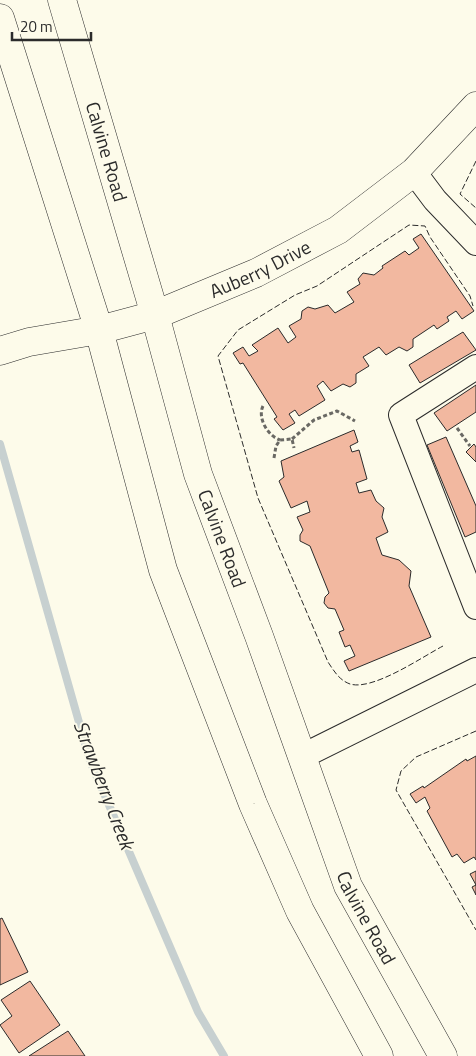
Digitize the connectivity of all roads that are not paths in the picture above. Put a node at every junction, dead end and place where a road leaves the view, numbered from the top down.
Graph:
1 (62, 0) edge
2 (0, 18) edge
3 (476, 106) edge
4 (414, 172) junction
5 (476, 243) edge
6 (155, 314) junction
7 (99, 330) junction
8 (0, 352) edge
9 (476, 367) edge
10 (476, 607) edge
11 (476, 670) edge
12 (303, 756) junction
13 (379, 1056) edge
14 (443, 1056) edge

1 - 6 main road, Calvine Road
2 - 7 main road
3 - 4 main road, Auberry Drive
4 - 5 street
4 - 6 main road, Auberry Drive
6 - 7 main road, Auberry Drive
6 - 12 main road, Calvine Road
7 - 8 main road, Auberry Drive
7 - 13 main road
9 - 10 street
11 - 12 street
12 - 14 main road, Calvine Road

